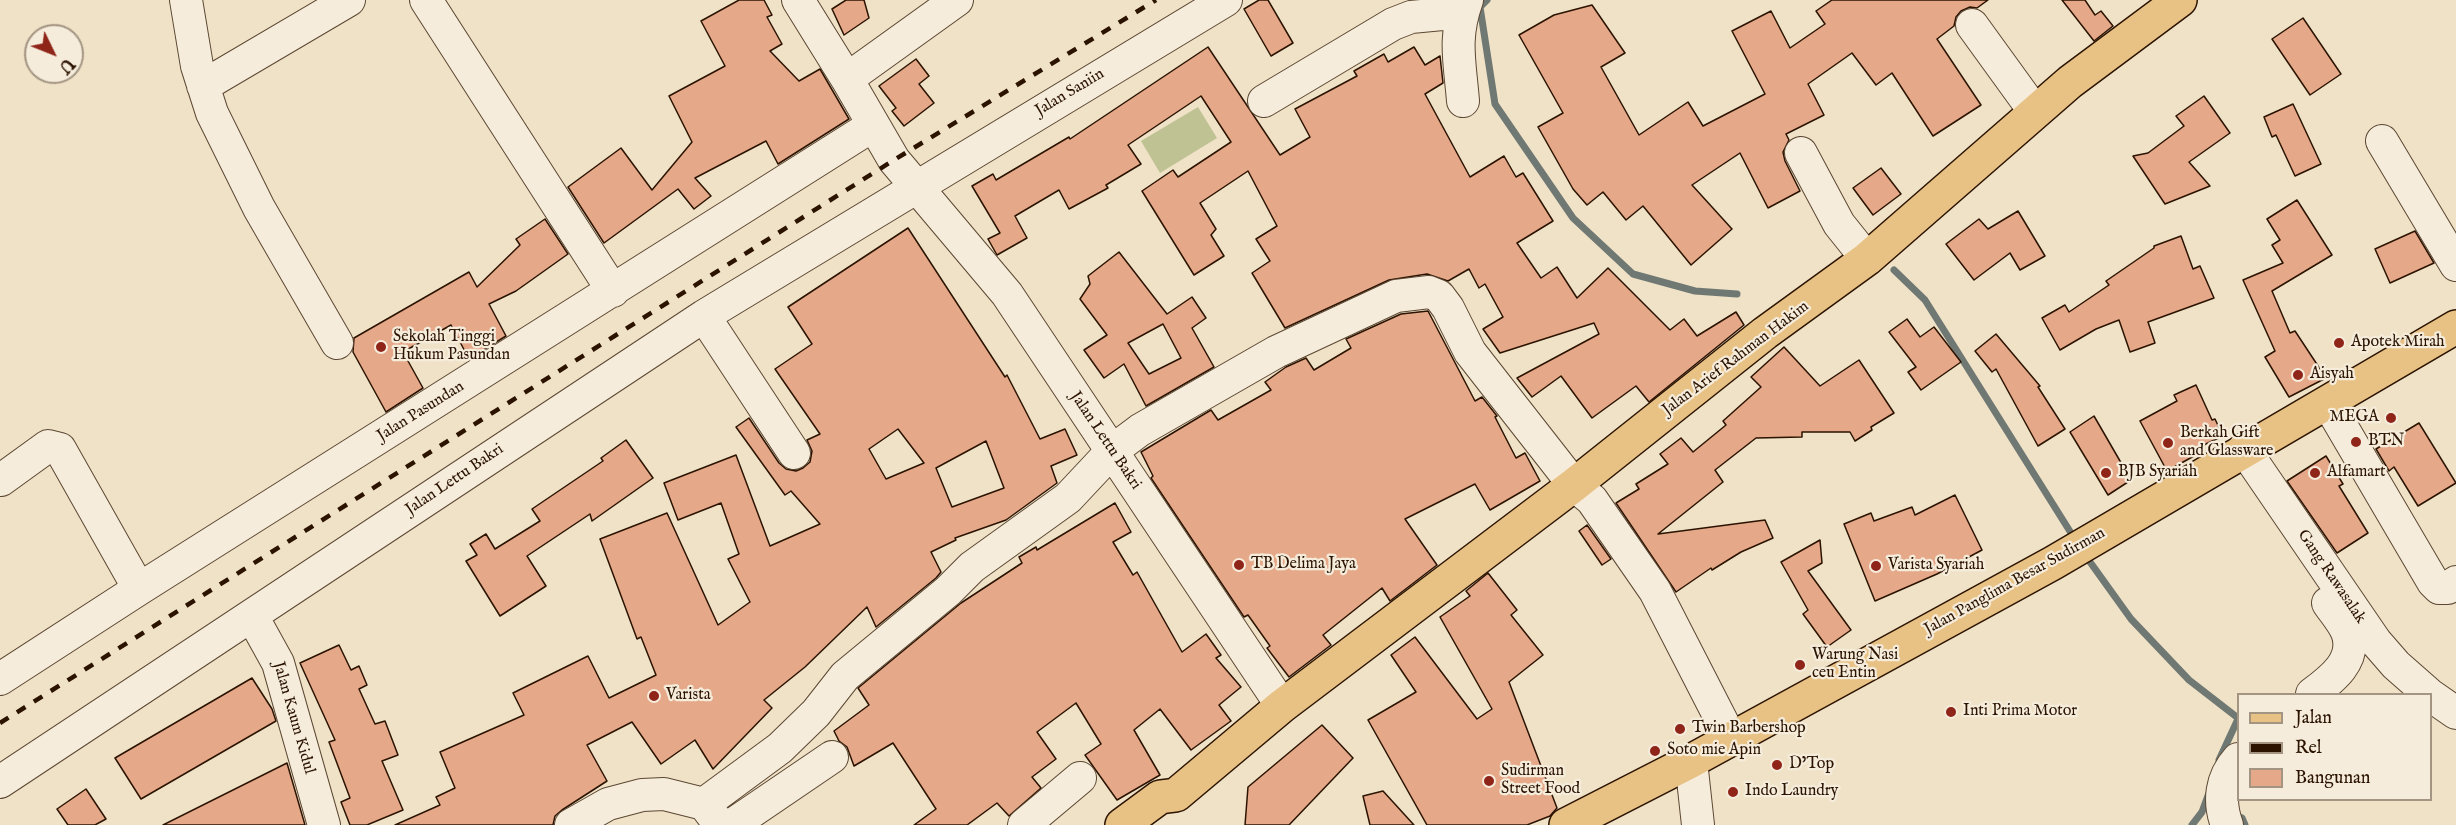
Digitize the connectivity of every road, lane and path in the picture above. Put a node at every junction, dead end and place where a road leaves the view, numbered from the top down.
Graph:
1 (186, 0) edge
2 (349, 0) edge
3 (426, 0) edge
4 (798, 0) edge
5 (957, 0) edge
6 (1226, 0) edge
7 (2180, 0) edge
8 (1465, 6) edge
9 (1972, 25) dead end
10 (847, 78) junction
11 (203, 86) junction
12 (1264, 101) dead end
13 (1463, 101) dead end
14 (2035, 112) junction
15 (872, 126) junction
16 (2382, 141) dead end
17 (1801, 153) dead end
18 (915, 187) junction
19 (1868, 259) junction
20 (2456, 264) edge
21 (613, 291) junction
22 (704, 316) junction
23 (2456, 327) edge
24 (337, 343) dead end
25 (2328, 403) junction
26 (2244, 450) junction
27 (1112, 451) junction
28 (794, 453) dead end
29 (0, 478) edge
30 (1574, 485) junction
31 (2311, 547) junction
32 (2456, 582) edge
33 (139, 589) junction
34 (252, 616) junction
35 (0, 679) edge
36 (2313, 693) edge
37 (2428, 693) edge
38 (2432, 696) edge
39 (1282, 706) junction
40 (2456, 713) edge
41 (1731, 739) junction
42 (832, 758) dead end
43 (2237, 760) edge
44 (1691, 761) junction
45 (1080, 778) dead end
46 (0, 782) edge
47 (712, 814) edge
48 (1146, 819) edge
49 (324, 825) edge
50 (571, 825) edge
51 (732, 825) edge
52 (1024, 825) edge
53 (1566, 825) edge
54 (1698, 825) edge
55 (2227, 825) edge

1 - 11 street
2 - 11 street
3 - 21 street
4 - 10 street, Jalan Lettu Bakri
5 - 10 street
6 - 18 street, Jalan Saniin
7 - 14 main road, Jalan Arief Rahman Hakim
8 - 12 street
8 - 13 street
9 - 14 street
10 - 15 street, Jalan Lettu Bakri
11 - 24 street
14 - 19 main road, Jalan Arief Rahman Hakim
15 - 18 street, Jalan Lettu Bakri
15 - 21 street, Jalan Pasundan
16 - 20 street
17 - 19 street
18 - 22 street, Jalan Lettu Bakri
18 - 27 street, Jalan Lettu Bakri
19 - 30 main road, Jalan Arief Rahman Hakim
21 - 33 street, Jalan Pasundan
22 - 28 street
22 - 34 street, Jalan Lettu Bakri
23 - 25 main road, Jalan Panglima Besar Sudirman
25 - 26 main road, Jalan Panglima Besar Sudirman
25 - 32 street
26 - 31 street, Gang Rawasalak
26 - 41 main road, Jalan Panglima Besar Sudirman
27 - 30 street
27 - 39 street, Jalan Lettu Bakri
27 - 47 street
29 - 33 street
30 - 39 main road, Jalan Arief Rahman Hakim
30 - 41 street
31 - 36 street
31 - 37 street, Gang Rawasalak
33 - 35 street, Jalan Pasundan
34 - 46 street, Jalan Lettu Bakri
34 - 49 street, Jalan Kaum Kidul
38 - 40 street, Gang Rawasalak
39 - 48 main road, Jalan Arief Rahman Hakim
41 - 44 main road, Jalan Panglima Besar Sudirman
42 - 51 street
43 - 55 street
44 - 53 main road, Jalan Panglima Besar Sudirman
44 - 54 street
45 - 52 street
47 - 50 street

